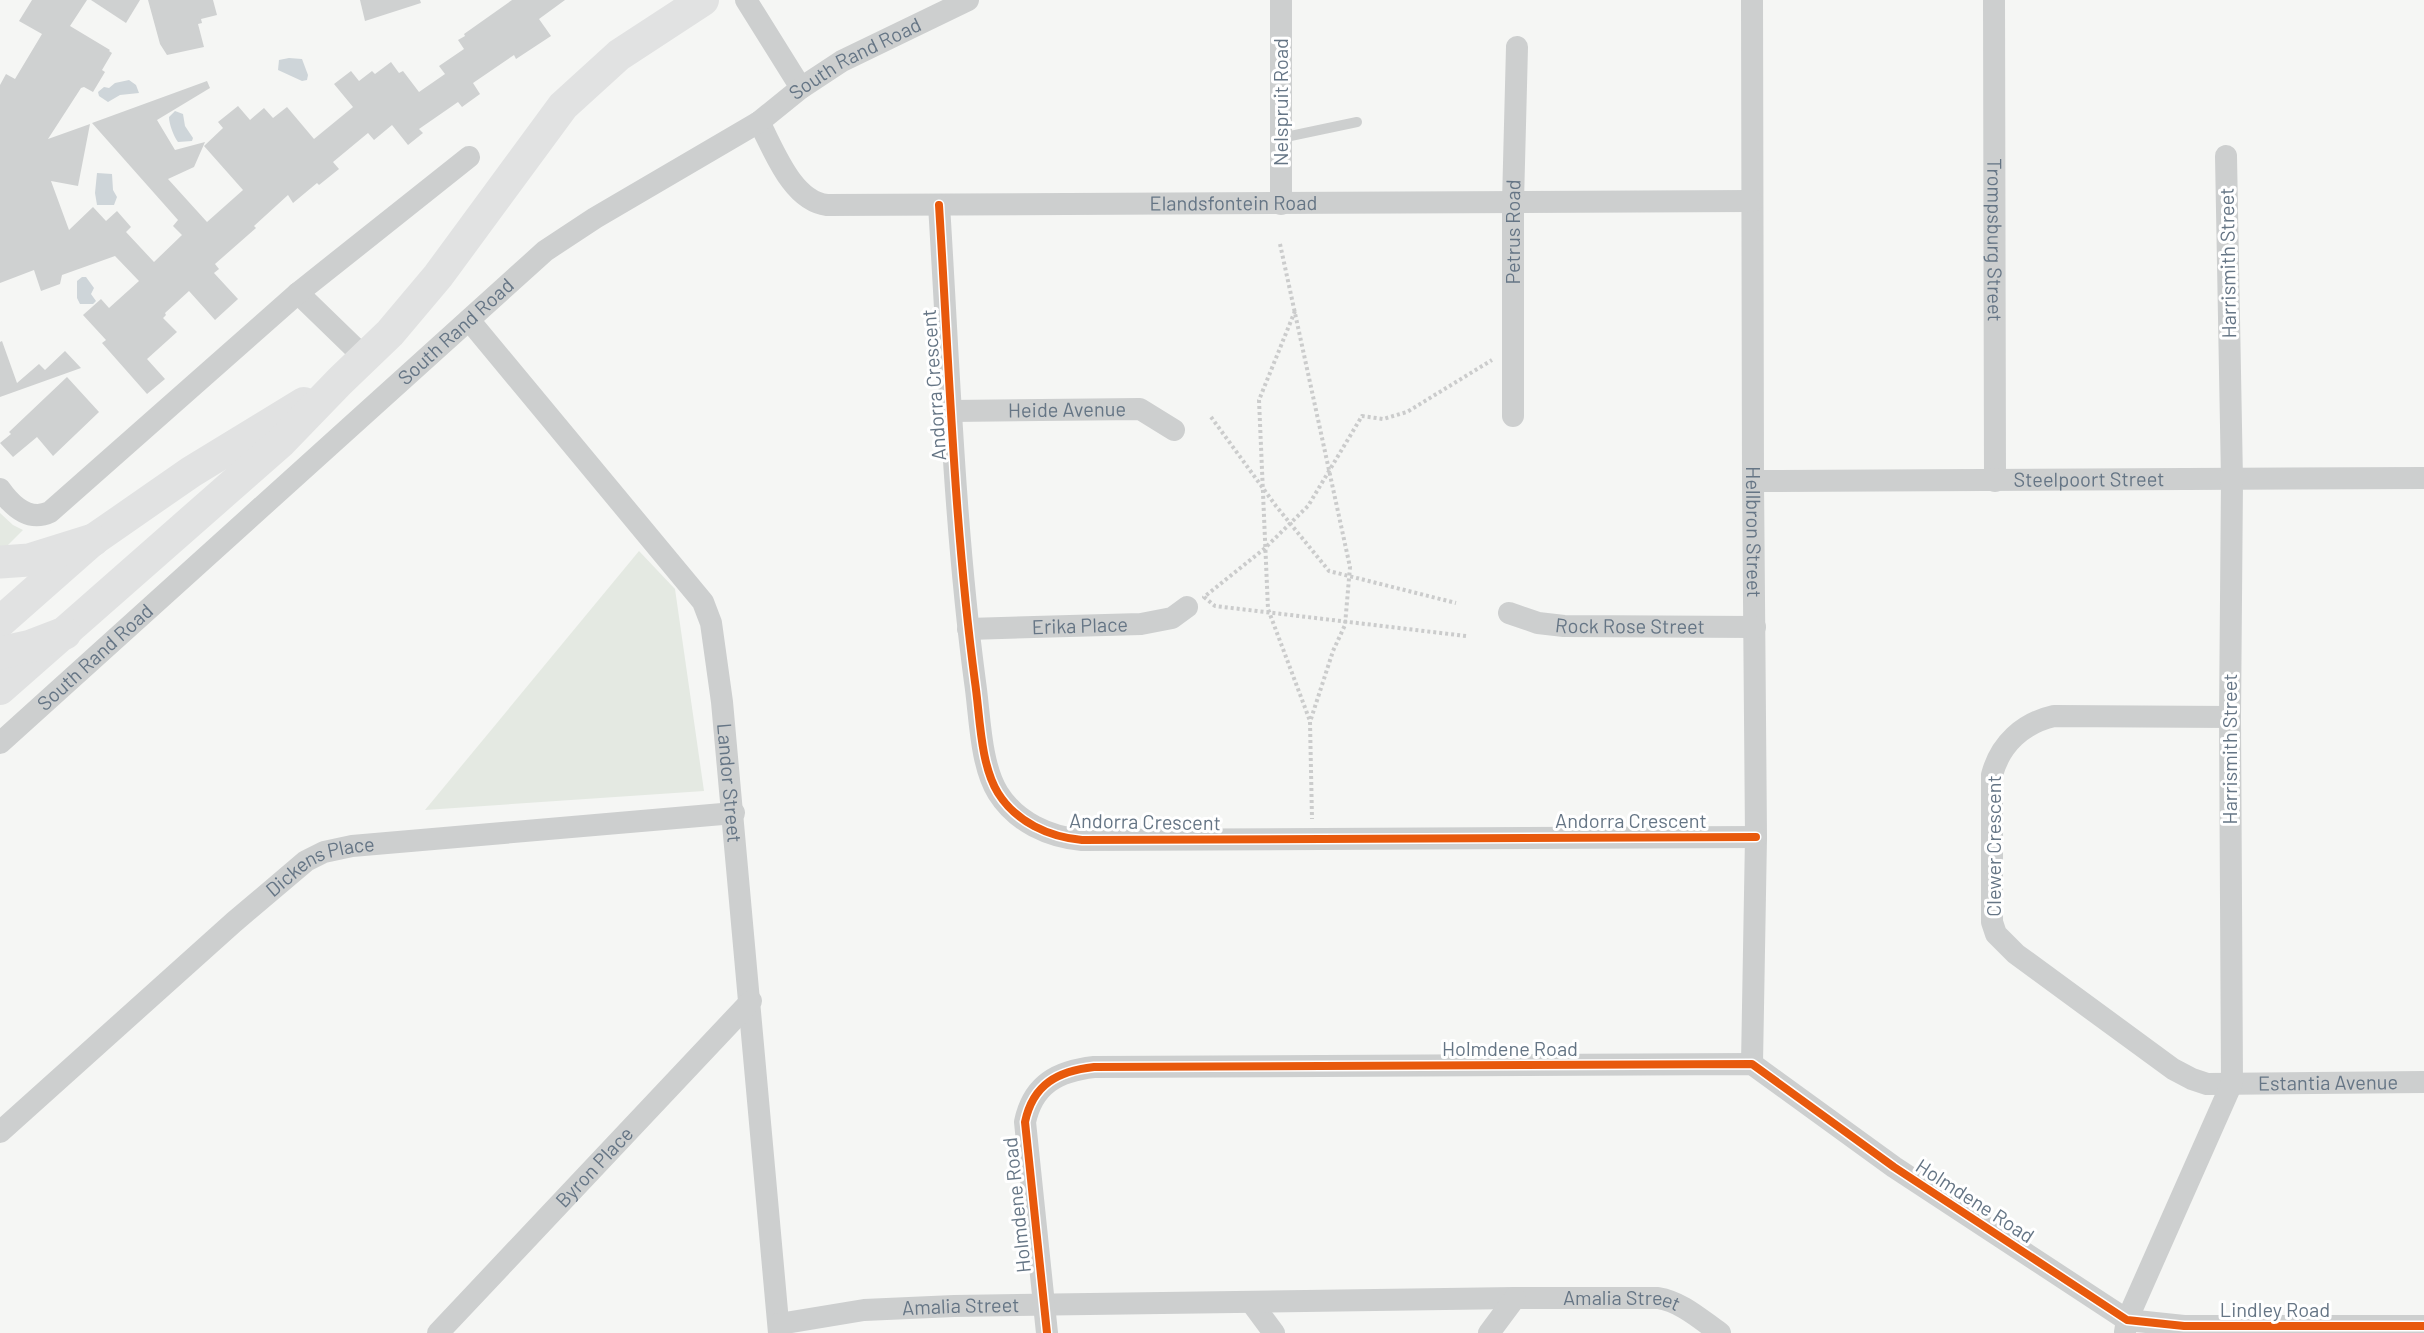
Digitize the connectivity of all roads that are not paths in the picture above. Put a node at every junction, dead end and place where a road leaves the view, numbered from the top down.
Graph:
1 (703, 0) edge
2 (746, 0) edge
3 (968, 0) edge
4 (1281, 0) edge
5 (1752, 0) edge
6 (1994, 0) edge
7 (1517, 47) dead end
8 (801, 88) junction
9 (759, 122) junction
10 (1357, 122) dead end
11 (1281, 138) junction
12 (2226, 156) dead end
13 (469, 157) dead end
14 (1752, 201) junction
15 (1514, 202) junction
16 (1281, 204) junction
17 (939, 205) junction
18 (298, 293) junction
19 (469, 320) junction
20 (365, 358) junction
21 (340, 381) junction
22 (951, 411) junction
23 (1514, 416) dead end
24 (1174, 430) dead end
25 (2424, 478) edge
26 (1995, 480) junction
27 (2232, 480) junction
28 (1753, 482) junction
29 (0, 489) edge
30 (93, 540) junction
31 (0, 562) edge
32 (1187, 607) dead end
33 (1509, 613) dead end
34 (0, 622) edge
35 (1755, 627) junction
36 (968, 628) junction
37 (65, 633) junction
38 (0, 653) edge
39 (0, 689) edge
40 (2230, 717) junction
41 (0, 743) edge
42 (734, 813) junction
43 (1756, 837) junction
44 (751, 1000) junction
45 (1752, 1064) junction
46 (2424, 1082) edge
47 (2232, 1083) junction
48 (0, 1132) edge
49 (1515, 1298) junction
50 (1251, 1302) junction
51 (1044, 1305) junction
52 (2424, 1326) edge
53 (2126, 1327) edge
54 (779, 1329) edge
55 (438, 1333) edge
56 (1047, 1333) edge
57 (1274, 1333) edge
58 (1489, 1333) edge
59 (1720, 1333) edge

1 - 20 main road, South Rand Road
2 - 8 street
3 - 8 street, South Rand Road
4 - 11 street, Nelspruit Road
5 - 14 street, Hellbron Street
6 - 26 street, Trompsburg Street
7 - 15 street, Petrus Road
8 - 9 street, South Rand Road
9 - 17 street, Elandsfontein Road
9 - 19 street, South Rand Road
10 - 11 lane
11 - 16 street, Nelspruit Road
12 - 27 street, Harrismith Street
13 - 18 street
14 - 15 street, Elandsfontein Road
14 - 28 street, Hellbron Street
15 - 16 street, Elandsfontein Road
15 - 23 street, Petrus Road
16 - 17 street, Elandsfontein Road
17 - 22 street, Andorra Crescent
18 - 20 street
18 - 29 street
19 - 41 street, South Rand Road
19 - 42 street, Landor Street
20 - 21 main road, South Rand Road
21 - 30 main road, South Rand Road
21 - 37 main road, South Rand Road
22 - 24 street, Heide Avenue
22 - 36 street, Andorra Crescent
25 - 27 street, Steelpoort Street
26 - 27 street, Steelpoort Street
26 - 28 street, Steelpoort Street
27 - 40 street, Harrismith Street
28 - 35 street, Hellbron Street
30 - 31 highway
30 - 34 main road, South Rand Road
32 - 36 street, Erika Place
33 - 35 street, Rock Rose Street
35 - 43 street, Hellbron Street
36 - 43 street, Andorra Crescent
37 - 38 highway
37 - 39 main road, South Rand Road
40 - 47 street, Harrismith Street
40 - 47 street, Clewer Crescent
42 - 44 street, Landor Street
42 - 48 street, Dickens Place
43 - 45 street, Hellbron Street
44 - 54 street, Landor Street
44 - 55 street, Byron Place
45 - 51 street, Holmdene Road
45 - 53 street, Holmdene Road
46 - 47 street, Estantia Avenue
47 - 53 street, Harrismith Street
49 - 50 street, Amalia Street
49 - 58 street
49 - 59 street, Amalia Street
50 - 51 street, Amalia Street
50 - 57 street
51 - 54 street, Amalia Street
51 - 56 street, Holmdene Road
52 - 53 street, Lindley Road

